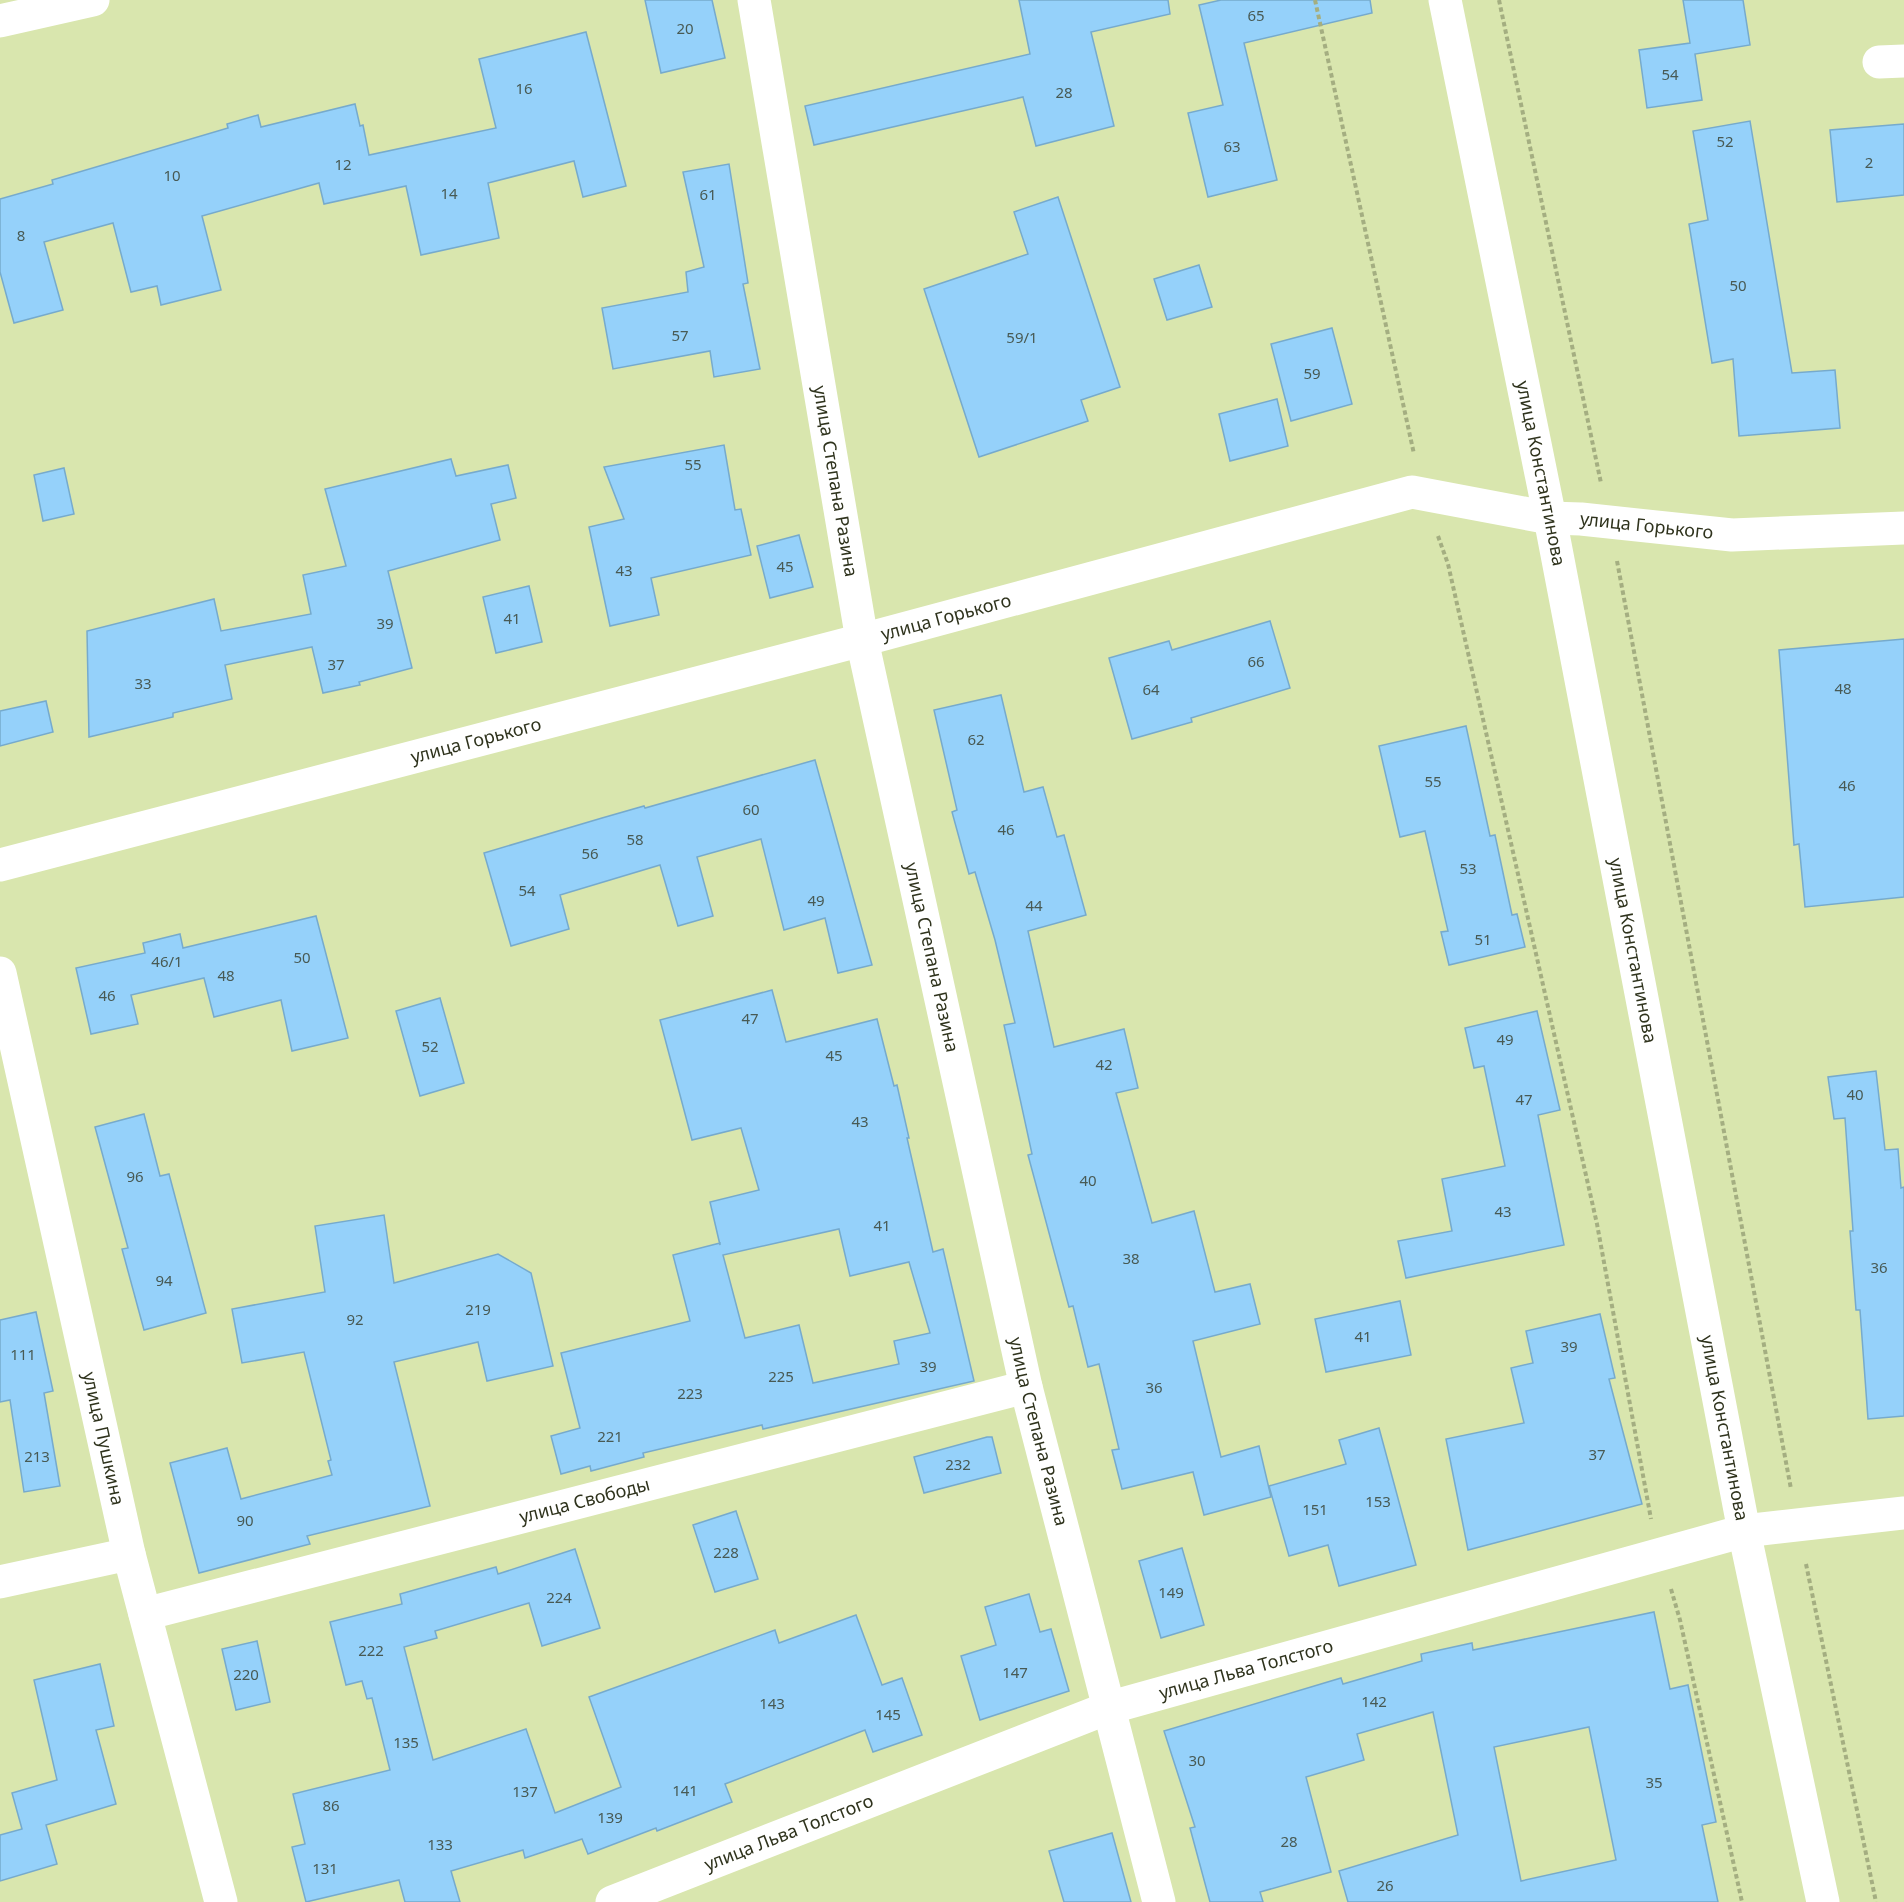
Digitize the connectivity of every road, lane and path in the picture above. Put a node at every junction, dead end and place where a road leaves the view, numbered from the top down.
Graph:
1 (93, 0) edge
2 (754, 0) edge
3 (1315, 0) edge
4 (1445, 0) edge
5 (1499, 0) edge
6 (0, 21) edge
7 (1422, 494) junction
8 (1550, 518) junction
9 (1610, 523) junction
10 (1904, 528) edge
11 (862, 640) junction
12 (0, 866) edge
13 (0, 973) edge
14 (1026, 1387) junction
15 (1904, 1513) edge
16 (1798, 1525) junction
17 (1744, 1530) junction
18 (129, 1554) junction
19 (1661, 1554) junction
20 (0, 1582) edge
21 (145, 1614) junction
22 (1108, 1708) junction
23 (221, 1902) edge
24 (612, 1902) edge
25 (1159, 1902) edge
26 (1742, 1902) edge
27 (1823, 1902) edge
28 (1876, 1902) edge

1 - 6 street
2 - 11 street, улица Степана Разина
3 - 7 path
4 - 8 street, улица Константинова
5 - 9 path
7 - 8 street, улица Горького
7 - 11 street, улица Горького
7 - 19 path
8 - 9 street, улица Горького
8 - 17 street, улица Константинова
9 - 10 street, улица Горького
9 - 16 path
11 - 12 street, улица Горького
11 - 14 street, улица Степана Разина
13 - 18 street, улица Пушкина
14 - 21 street, улица Свободы
14 - 22 street, улица Степана Разина
15 - 16 street, улица Льва Толстого
16 - 17 street, улица Льва Толстого
16 - 28 path
17 - 19 street, улица Льва Толстого
17 - 27 street, улица Константинова
18 - 20 street
18 - 21 street, улица Пушкина
19 - 22 street, улица Льва Толстого
19 - 26 path
21 - 23 street, улица Пушкина
22 - 24 street, улица Льва Толстого
22 - 25 street, улица Степана Разина

